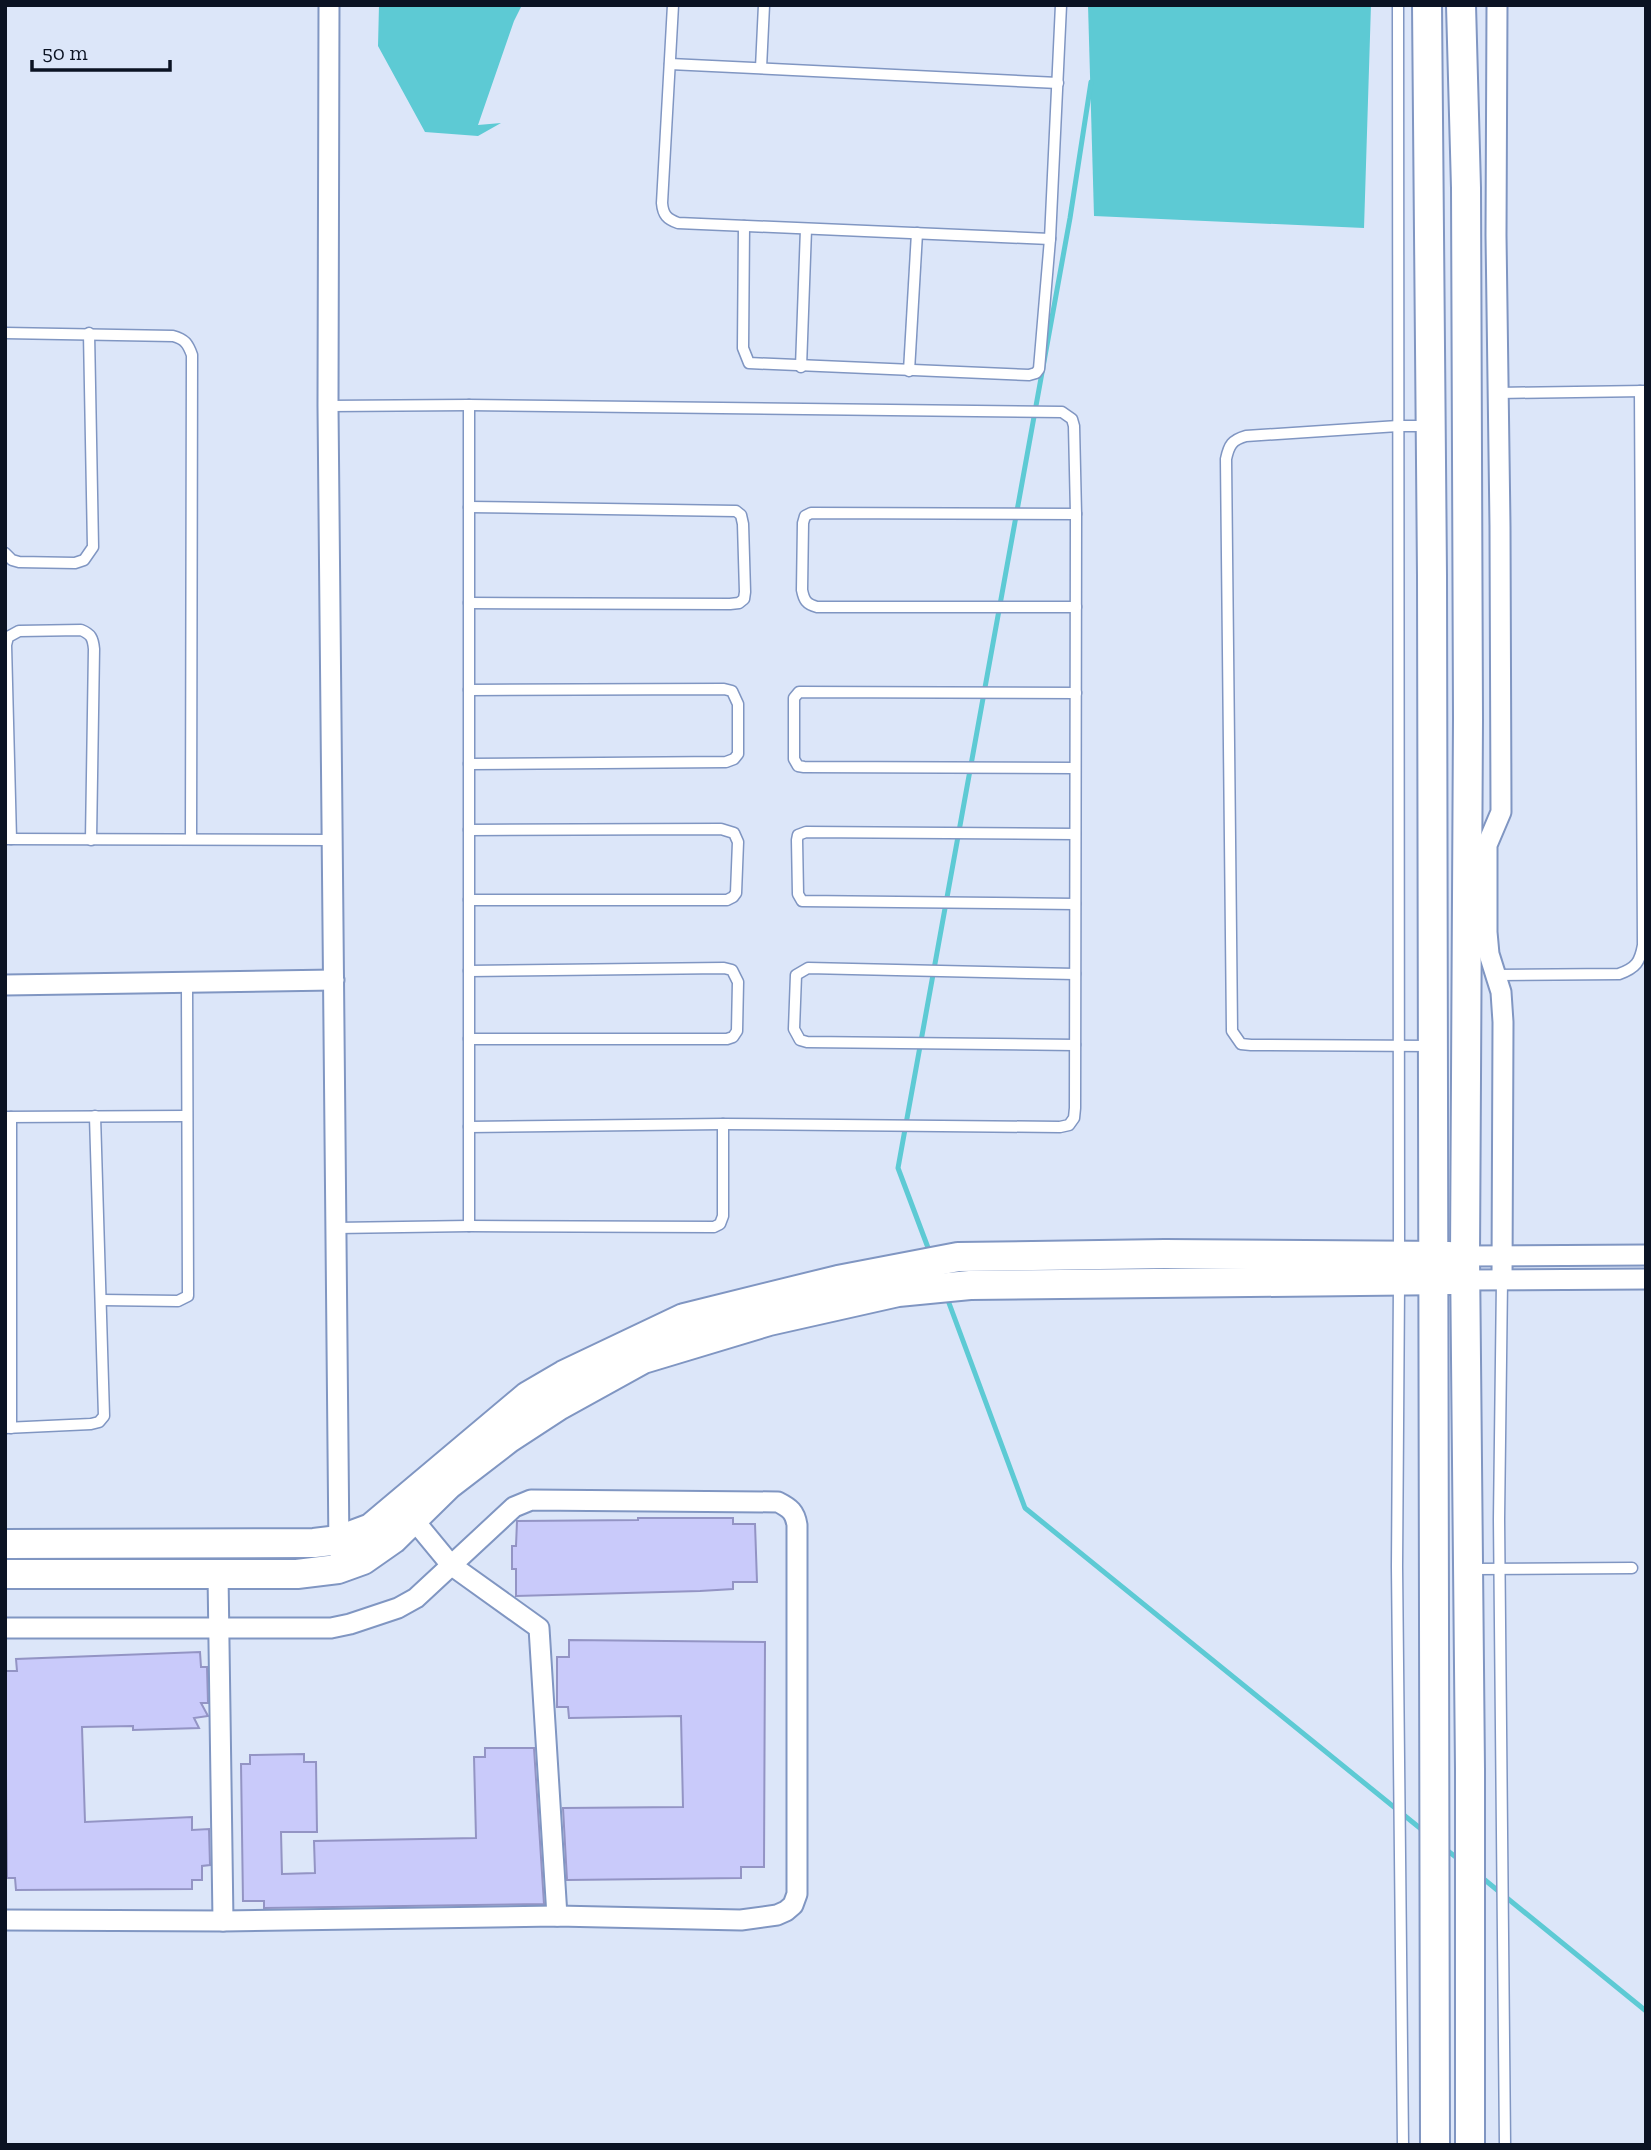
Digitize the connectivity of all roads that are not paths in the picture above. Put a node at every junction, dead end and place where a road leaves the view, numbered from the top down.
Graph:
1 (329, 5) edge
2 (673, 5) edge
3 (764, 5) edge
4 (1061, 5) edge
5 (1398, 5) edge
6 (1427, 5) edge
7 (1461, 5) edge
8 (1497, 5) edge
9 (670, 64) junction
10 (761, 68) junction
11 (1058, 82) junction
12 (744, 226) junction
13 (806, 229) junction
14 (917, 233) junction
15 (1050, 239) junction
16 (89, 333) junction
17 (5, 334) edge
18 (801, 367) junction
19 (909, 371) junction
20 (1643, 391) edge
21 (1498, 393) junction
22 (469, 405) junction
23 (328, 406) junction
24 (1398, 426) junction
25 (1430, 426) junction
26 (469, 507) junction
27 (1076, 514) junction
28 (5, 552) edge
29 (469, 603) junction
30 (1076, 607) junction
31 (469, 690) junction
32 (1076, 693) junction
33 (469, 764) junction
34 (1075, 768) junction
35 (469, 830) junction
36 (1075, 834) junction
37 (8, 839) edge
38 (191, 839) junction
39 (90, 840) junction
40 (332, 840) junction
41 (469, 900) junction
42 (1075, 904) junction
43 (469, 971) junction
44 (1075, 974) junction
45 (1496, 975) junction
46 (334, 980) junction
47 (187, 984) junction
48 (5, 985) edge
49 (469, 1038) junction
50 (1075, 1045) junction
51 (1399, 1045) junction
52 (1432, 1046) junction
53 (95, 1116) junction
54 (186, 1116) junction
55 (8, 1117) edge
56 (723, 1124) junction
57 (469, 1127) junction
58 (469, 1226) junction
59 (336, 1228) junction
60 (1646, 1255) edge
61 (1502, 1256) junction
62 (1399, 1267) junction
63 (1433, 1268) junction
64 (1465, 1268) junction
65 (938, 1275) junction
66 (1646, 1279) edge
67 (1502, 1280) junction
68 (102, 1300) junction
69 (8, 1428) edge
70 (413, 1519) junction
71 (339, 1540) junction
72 (5, 1544) edge
73 (451, 1565) junction
74 (1632, 1568) dead end
75 (338, 1569) junction
76 (1468, 1569) junction
77 (1500, 1569) junction
78 (5, 1574) edge
79 (218, 1574) junction
80 (5, 1628) edge
81 (219, 1630) junction
82 (556, 1916) junction
83 (5, 1920) edge
84 (223, 1921) junction
85 (1403, 2145) edge
86 (1436, 2145) edge
87 (1470, 2145) edge
88 (1505, 2145) edge

1 - 23 street
2 - 9 lane
3 - 10 lane
4 - 11 lane
5 - 24 lane
6 - 25 street
7 - 64 street
8 - 21 street
9 - 10 lane
9 - 12 lane
10 - 11 lane
11 - 15 lane
12 - 13 lane
12 - 18 lane
13 - 14 lane
13 - 18 lane
14 - 15 lane
14 - 19 lane
15 - 19 lane
16 - 17 lane
16 - 28 lane
16 - 38 lane
18 - 19 lane
20 - 21 lane
20 - 45 lane
21 - 45 street
22 - 23 lane
22 - 26 lane
22 - 27 lane
23 - 40 street
24 - 25 lane
24 - 51 lane
24 - 51 lane
25 - 52 street
26 - 29 lane
26 - 29 lane
27 - 30 lane
27 - 30 lane
29 - 31 lane
30 - 32 lane
31 - 33 lane
31 - 33 lane
32 - 34 lane
32 - 34 lane
33 - 35 lane
34 - 36 lane
35 - 41 lane
35 - 41 lane
36 - 42 lane
36 - 42 lane
37 - 39 lane
37 - 39 lane
38 - 39 lane
38 - 40 lane
40 - 46 street
41 - 43 lane
42 - 44 lane
43 - 49 lane
43 - 49 lane
44 - 50 lane
44 - 50 lane
45 - 61 street
46 - 47 street
46 - 59 street
47 - 48 street
47 - 54 lane
49 - 57 lane
50 - 56 lane
51 - 52 lane
51 - 62 lane
52 - 63 street
53 - 54 lane
53 - 55 lane
53 - 68 lane
54 - 68 lane
55 - 69 lane
56 - 57 lane
56 - 58 lane
57 - 58 lane
58 - 59 lane
59 - 71 street
60 - 61 street
61 - 64 street
61 - 67 street
62 - 63 street
62 - 65 street
62 - 85 lane
63 - 64 street
63 - 86 street
64 - 67 street
64 - 76 street
65 - 70 street
65 - 71 street
66 - 67 street
67 - 77 lane
68 - 69 lane
70 - 73 street
70 - 75 street
71 - 72 street
71 - 75 street
73 - 81 street
73 - 82 street
73 - 82 street
74 - 77 lane
75 - 79 street
76 - 77 lane
76 - 87 street
77 - 88 lane
78 - 79 street
79 - 81 street
80 - 81 street
81 - 84 street
82 - 84 street
83 - 84 street

